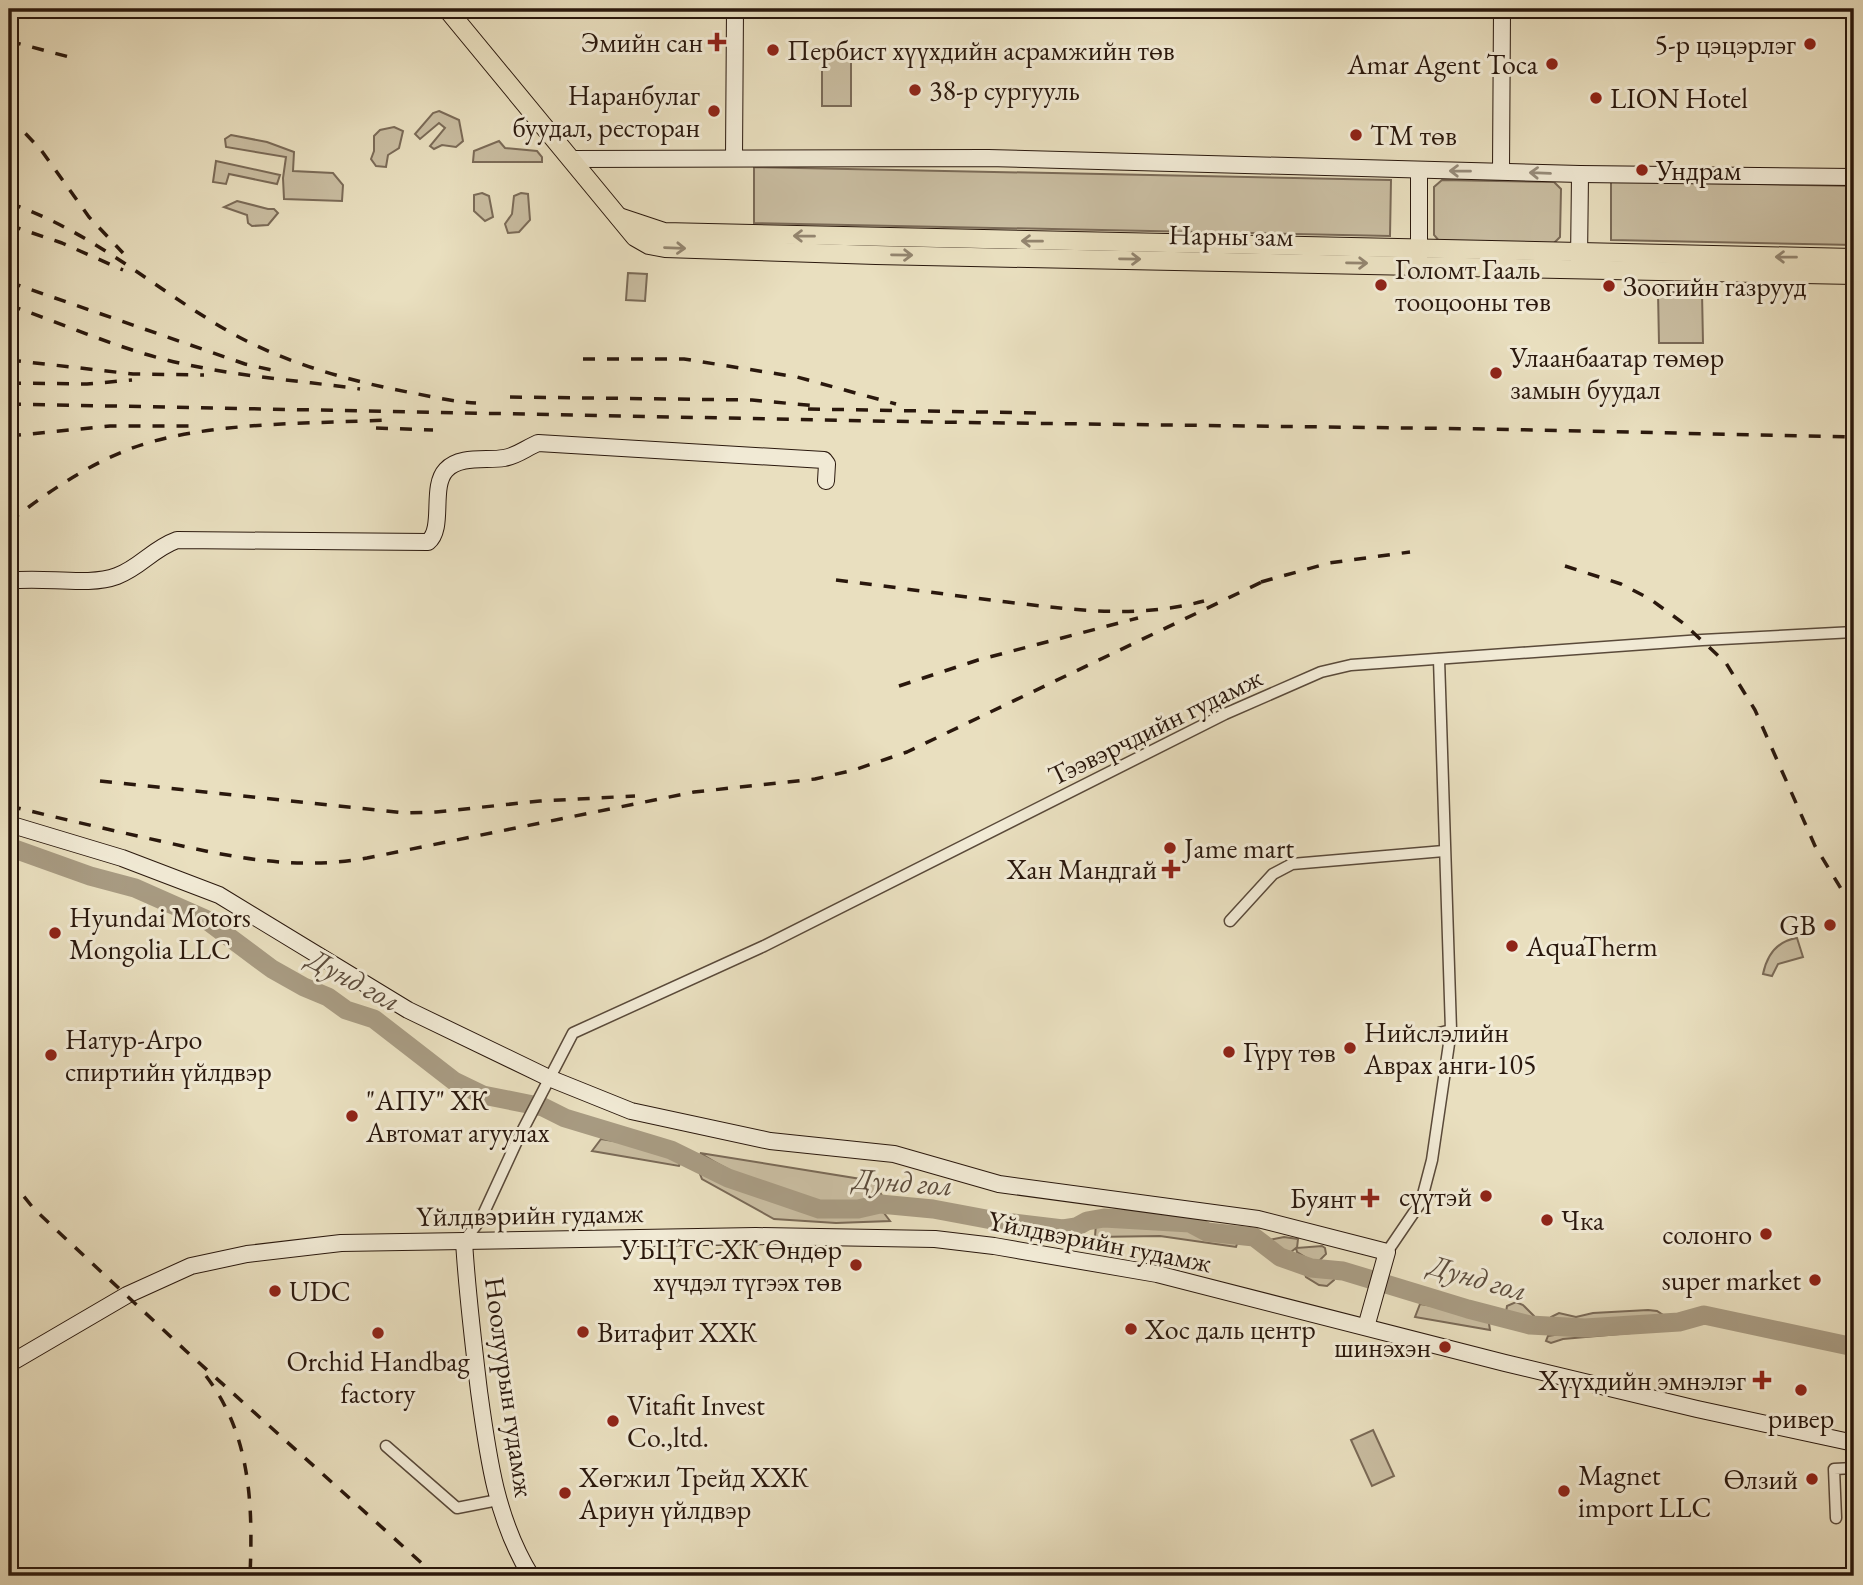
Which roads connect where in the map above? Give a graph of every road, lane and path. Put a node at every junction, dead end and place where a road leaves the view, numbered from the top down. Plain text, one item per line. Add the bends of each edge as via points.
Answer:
1 (447, 9) edge
2 (735, 9) edge
3 (1502, 9) edge
4 (734, 158) junction
5 (572, 159) junction
6 (1419, 170) junction
7 (1500, 172) junction
8 (1580, 174) junction
9 (1854, 177) edge
10 (1418, 257) junction
11 (1854, 258) edge
12 (1579, 260) junction
13 (1854, 275) edge
14 (826, 481) dead end
15 (9, 581) edge
16 (1854, 632) edge
17 (1439, 659) junction
18 (9, 824) edge
19 (1444, 852) junction
20 (1230, 921) dead end
21 (1451, 1030) junction
22 (1423, 1037) dead end
23 (547, 1082) junction
24 (464, 1241) junction
25 (1385, 1257) junction
26 (1368, 1321) junction
27 (9, 1364) edge
28 (1854, 1443) edge
29 (386, 1446) dead end
30 (1854, 1468) edge
31 (498, 1500) junction
32 (1836, 1518) dead end
33 (531, 1576) edge

1 - 5 main road, Нарны зам
2 - 4 street
3 - 7 street
4 - 5 street
4 - 6 street via 988,158
5 - 10 main road, Нарны зам via 635,237 665,248 890,255
7 -> 6 street
6 - 10 street
8 -> 7 street
8 - 9 street
8 - 12 street
10 - 12 main road, Нарны зам
11 -> 12 main road, Нарны зам
12 - 13 main road, Нарны зам
14 - 15 street via 824,460 538,443 515,456 457,463 445,470 434,534 428,542 177,540 161,545 133,569 103,580
16 - 17 street, Тээвэрчдийн гудамж
17 - 19 street
17 - 23 street, Тээвэрчдийн гудамж via 1335,668 1225,714 764,946 573,1033
18 - 23 street via 219,894 408,1010
19 - 20 street via 1292,864 1273,874
19 - 21 street
21 - 22 street
21 - 25 street via 1432,1160 1421,1202
23 - 24 street, Тээвэрчдийн гудамж via 481,1219
23 - 25 street via 686,1125 770,1141 894,1154 999,1184 1258,1219
24 - 26 street, Yйлдвэрийн гудамж via 756,1236 935,1239 1157,1274
24 - 27 street, Yйлдвэрийн гудамж via 341,1243 191,1266 127,1295
24 - 31 street, Ноолуурын гудамж via 470,1325
25 - 26 street
26 - 28 street, Yйлдвэрийн гудамж via 1685,1407
29 - 31 street via 457,1508
30 - 32 street via 1834,1469
31 - 33 street, Ноолуурын гудамж via 507,1530

